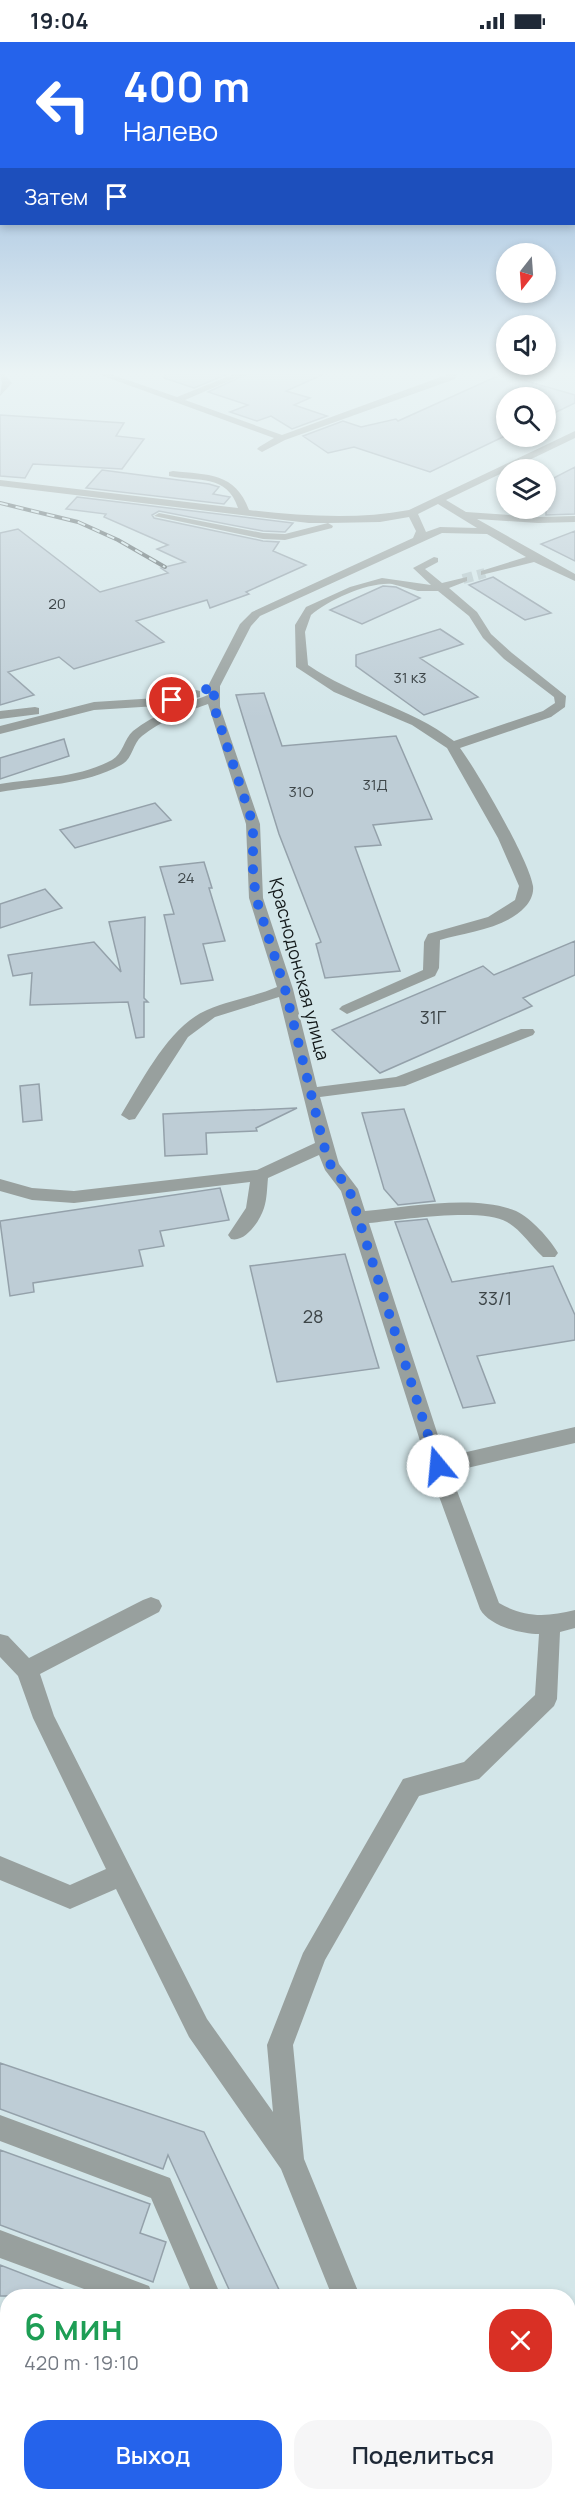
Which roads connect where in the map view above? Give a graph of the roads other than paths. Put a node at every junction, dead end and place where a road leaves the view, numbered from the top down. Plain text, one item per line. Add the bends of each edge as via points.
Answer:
1 (48, 489) edge
2 (234, 489) edge
3 (465, 489) edge
4 (440, 501) junction
5 (245, 512) junction
6 (412, 513) junction
7 (464, 515) junction
8 (159, 516) dead end
9 (575, 519) edge
10 (347, 521) junction
11 (494, 532) junction
12 (417, 540) junction
13 (535, 558) junction
14 (434, 560) dead end
15 (485, 573) tunnel mouth
16 (575, 578) edge
17 (463, 579) tunnel mouth
18 (443, 586) junction
19 (214, 692) junction
20 (94, 705) junction
21 (0, 715) edge
22 (0, 730) edge
23 (452, 746) junction
24 (0, 788) edge
25 (285, 989) junction
26 (347, 1010) dead end
27 (526, 1032) dead end
28 (313, 1093) junction
29 (129, 1115) dead end
30 (324, 1146) junction
31 (260, 1175) junction
32 (0, 1185) edge
33 (359, 1218) junction
34 (237, 1235) dead end
35 (549, 1253) dead end
36 (575, 1435) edge
37 (438, 1466) junction
38 (151, 1606) dead end
39 (575, 1618) edge
40 (550, 1626) junction
41 (0, 1643) edge
42 (27, 1670) junction
43 (0, 1868) edge
44 (122, 1874) junction
45 (0, 2128) edge
46 (291, 2160) junction
47 (0, 2244) edge
48 (120, 2289) edge
49 (204, 2289) edge
50 (343, 2289) edge

1 - 5 street
2 - 5 street
3 - 4 street
4 - 6 street
4 - 7 street
5 - 10 street
6 - 10 street
6 - 12 street via 421,531
7 - 9 street
7 - 11 street
8 - 10 street via 263,536 303,534
11 - 12 street via 453,528
11 - 13 street
12 - 19 street via 256,614 246,624
13 - 15 street
13 - 16 street
14 - 18 street via 418,568
17 - 18 street
18 - 23 street via 508,656 560,696 561,704 547,714
18 - 23 street via 423,589 382,581 307,611 300,625 300,658 302,667 318,680 411,720
19 - 20 street via 157,702
19 - 24 street via 132,739 119,762 93,771
19 - 25 street, Краснодонская улица via 214,707 253,824 256,898
20 - 21 street
20 - 22 street
23 - 26 street via 518,860 526,886 523,901 511,913 433,936 430,945 434,962 430,973
25 - 28 street, Краснодонская улица
25 - 29 street via 210,1014 182,1034
27 - 28 street via 399,1082
28 - 30 street, Краснодонская улица
30 - 31 street
30 - 33 street, Краснодонская улица via 331,1166 349,1189
31 - 32 street via 74,1197 32,1194
31 - 34 street via 255,1209
33 - 35 street via 496,1211 513,1217
33 - 37 street, Краснодонская улица
36 - 37 street
37 - 40 street, Краснодонская улица via 491,1609 512,1622
38 - 42 street
39 - 40 street
40 - 46 street via 546,1699 471,1771 411,1786 315,1953 280,2044
41 - 42 street
42 - 44 street via 44,1718
43 - 44 street via 70,1897
44 - 46 street via 198,2028
45 - 49 street via 160,2188
46 - 50 street
47 - 48 street

